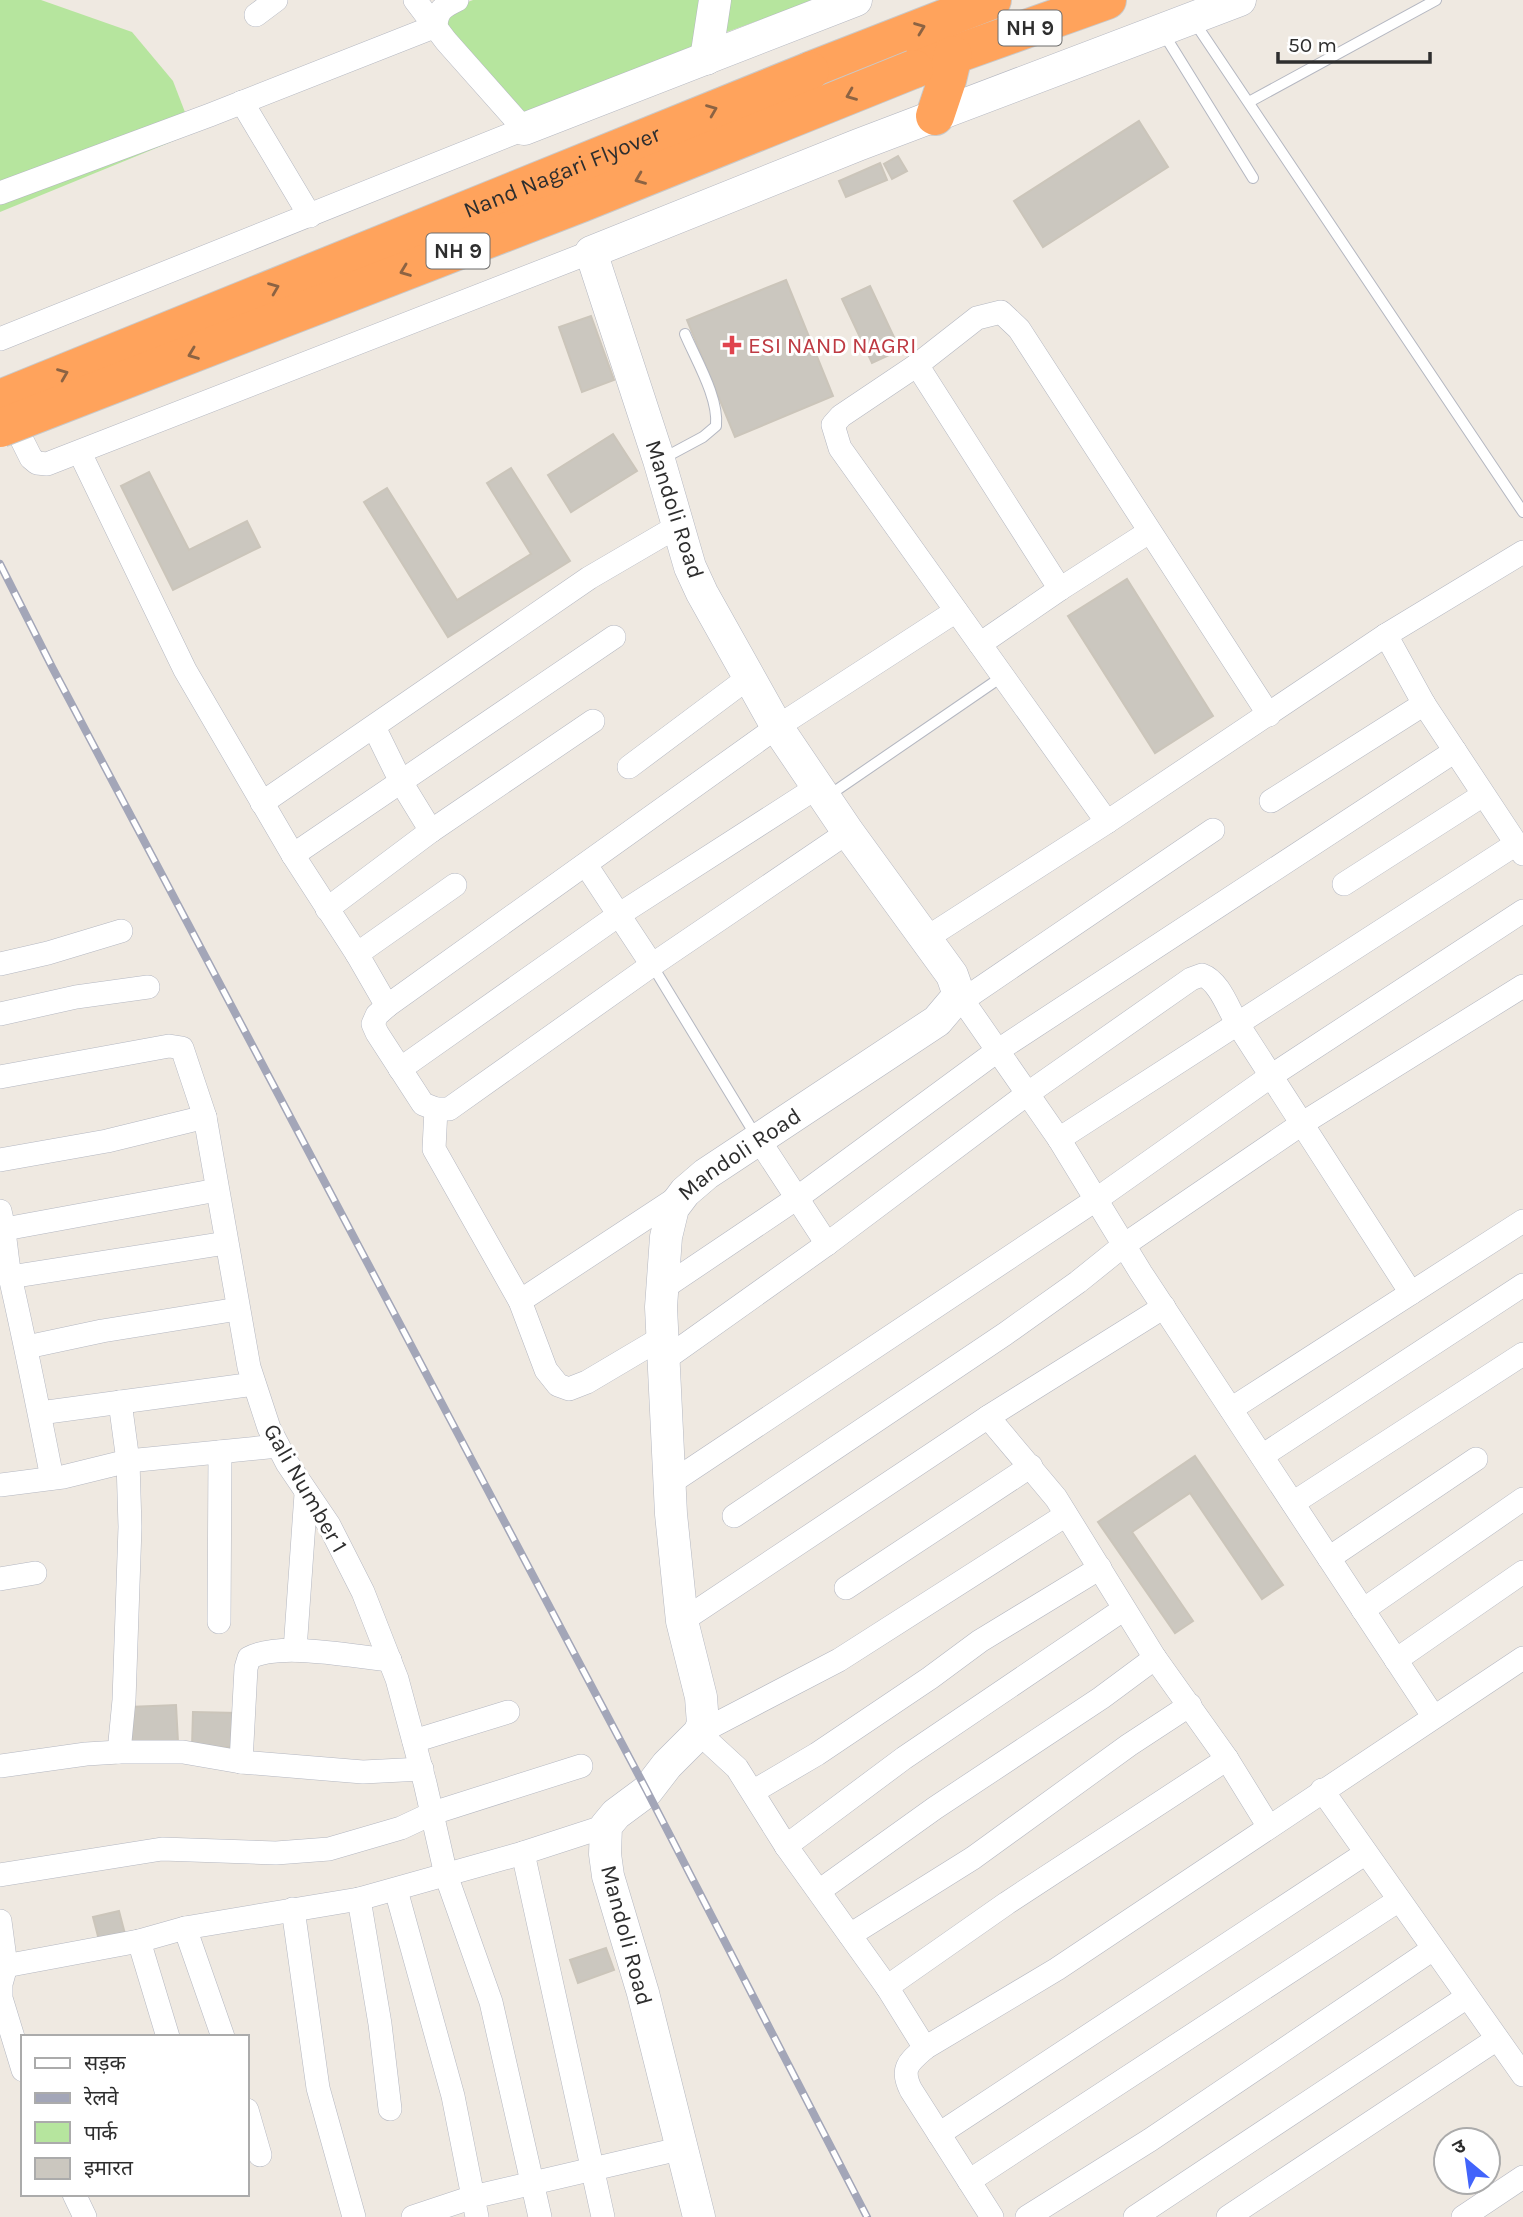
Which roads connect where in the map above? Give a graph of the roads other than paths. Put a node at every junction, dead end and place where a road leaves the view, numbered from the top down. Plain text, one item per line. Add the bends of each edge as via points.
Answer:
1 (276, 0) edge
2 (415, 0) edge
3 (457, 0) edge
4 (715, 0) edge
5 (856, 0) edge
6 (1107, 0) edge
7 (1240, 0) edge
8 (1436, 0) edge
9 (978, 3) edge
10 (256, 15) dead end
11 (1192, 17) junction
12 (436, 26) junction
13 (1161, 29) junction
14 (953, 55) junction
15 (706, 59) junction
16 (242, 102) junction
17 (1249, 102) junction
18 (934, 116) junction
19 (524, 129) junction
20 (1253, 178) dead end
21 (0, 193) edge
22 (310, 216) junction
23 (591, 252) junction
24 (685, 334) dead end
25 (0, 339) edge
26 (917, 365) junction
27 (0, 398) edge
28 (0, 428) edge
29 (80, 453) junction
30 (659, 460) junction
31 (1523, 512) edge
32 (678, 526) junction
33 (1149, 532) junction
34 (1523, 552) edge
35 (1060, 589) junction
36 (956, 611) junction
37 (1386, 635) junction
38 (614, 637) dead end
39 (980, 644) junction
40 (1003, 676) junction
41 (748, 678) junction
42 (1424, 704) junction
43 (1269, 715) junction
44 (593, 722) dead end
45 (374, 727) junction
46 (777, 727) junction
47 (1455, 751) junction
48 (629, 766) dead end
49 (401, 782) junction
50 (822, 792) junction
51 (1483, 795) junction
52 (1271, 801) dead end
53 (262, 803) junction
54 (1107, 822) junction
55 (1213, 830) dead end
56 (431, 831) junction
57 (848, 832) junction
58 (1520, 849) edge
59 (293, 855) junction
60 (586, 865) junction
61 (1344, 884) dead end
62 (455, 885) dead end
63 (327, 909) junction
64 (1523, 911) edge
65 (620, 914) junction
66 (121, 931) dead end
67 (925, 939) junction
68 (357, 954) junction
69 (0, 964) edge
70 (652, 965) junction
71 (1523, 986) edge
72 (148, 987) dead end
73 (961, 998) junction
74 (387, 1006) junction
75 (0, 1014) edge
76 (1237, 1023) junction
77 (997, 1051) junction
78 (400, 1069) junction
79 (1271, 1076) junction
80 (0, 1077) edge
81 (1027, 1094) junction
82 (436, 1109) junction
83 (205, 1117) junction
84 (1303, 1123) junction
85 (1059, 1139) junction
86 (758, 1140) junction
87 (0, 1160) edge
88 (217, 1191) junction
89 (685, 1192) junction
90 (797, 1198) junction
91 (1097, 1199) junction
92 (3, 1220) edge
93 (1523, 1221) edge
94 (226, 1243) junction
95 (827, 1244) junction
96 (1124, 1245) junction
97 (10, 1277) junction
98 (1523, 1284) edge
99 (662, 1289) junction
100 (1412, 1293) junction
101 (520, 1301) junction
102 (1164, 1307) junction
103 (238, 1309) junction
104 (27, 1347) junction
105 (663, 1348) junction
106 (1523, 1354) edge
107 (254, 1384) junction
108 (120, 1402) junction
109 (1231, 1409) junction
110 (40, 1413) junction
111 (988, 1417) junction
112 (278, 1446) junction
113 (220, 1452) junction
114 (1262, 1456) junction
115 (1476, 1459) dead end
116 (128, 1461) junction
117 (1031, 1466) junction
118 (52, 1478) junction
119 (669, 1483) junction
120 (0, 1485) edge
121 (306, 1494) junction
122 (1523, 1499) edge
123 (1293, 1503) junction
124 (1066, 1515) junction
125 (734, 1516) dead end
126 (1329, 1558) junction
127 (1100, 1568) junction
128 (1523, 1572) edge
129 (35, 1573) dead end
130 (0, 1579) edge
131 (846, 1588) dead end
132 (1124, 1609) junction
133 (1363, 1610) junction
134 (219, 1622) dead end
135 (682, 1622) junction
136 (295, 1650) junction
137 (1155, 1658) junction
138 (1523, 1658) edge
139 (390, 1660) junction
140 (1396, 1660) junction
141 (1190, 1705) junction
142 (508, 1712) dead end
143 (1433, 1716) junction
144 (695, 1738) junction
145 (414, 1741) junction
146 (119, 1752) junction
147 (1227, 1759) junction
148 (241, 1762) junction
149 (0, 1766) edge
150 (581, 1766) dead end
151 (422, 1769) junction
152 (1322, 1790) junction
153 (754, 1791) junction
154 (433, 1813) junction
155 (606, 1826) junction
156 (1269, 1827) junction
157 (786, 1846) junction
158 (523, 1853) junction
159 (1366, 1853) junction
160 (0, 1875) edge
161 (446, 1875) junction
162 (396, 1890) junction
163 (819, 1891) junction
164 (359, 1899) junction
165 (1399, 1900) junction
166 (293, 1909) junction
167 (0, 1921) edge
168 (185, 1928) junction
169 (850, 1935) junction
170 (139, 1941) junction
171 (1433, 1949) junction
172 (3, 1967) edge
173 (887, 1987) junction
174 (1468, 1997) junction
175 (167, 2035) edge
176 (222, 2035) edge
177 (1497, 2039) junction
178 (925, 2048) junction
179 (21, 2063) edge
180 (1523, 2075) edge
181 (390, 2109) dead end
182 (248, 2113) edge
183 (939, 2134) junction
184 (683, 2148) junction
185 (260, 2155) dead end
186 (594, 2168) junction
187 (1523, 2177) edge
188 (969, 2181) junction
189 (532, 2183) junction
190 (75, 2196) edge
191 (475, 2207) edge
192 (85, 2217) edge
193 (354, 2217) edge
194 (413, 2217) edge
195 (540, 2217) edge
196 (603, 2217) edge
197 (699, 2217) edge
198 (992, 2217) edge
199 (1027, 2217) edge
200 (1135, 2217) edge
201 (1228, 2217) edge
202 (1463, 2217) edge

1 - 10 street
2 - 12 street
3 - 12 street via 442,7
4 - 15 street
5 - 15 street
6 - 14 highway, NH 9
7 - 11 street
8 - 17 lane
27 -> 9 highway, Nand Nagari Flyover / NH 9, bridge
11 - 13 street
11 - 17 lane
12 - 16 street
12 - 19 street
13 - 18 street
13 - 20 lane
14 - 18 highway
14 -> 28 highway, Nand Nagari Flyover / NH 9, bridge
15 - 19 street
16 - 21 street
16 - 22 street
17 - 31 lane
18 - 23 street
19 - 22 street
22 - 25 street
23 - 29 street
23 - 30 street, Mandoli Road
24 - 30 lane via 718,414 716,426
26 - 33 street via 977,318 1000,312 1010,319
26 - 35 street
26 - 36 street via 856,404 833,425 840,448
27 - 29 street via 37,463
29 - 53 street via 185,670
30 - 32 street, Mandoli Road
32 - 41 street, Mandoli Road via 694,575
32 - 45 street via 589,578
33 - 35 street
33 - 43 street
34 - 37 street
35 - 39 street
36 - 39 street
36 - 46 street
37 - 42 street
37 - 43 street
38 - 49 street
39 - 40 street
40 - 50 lane
40 - 54 street
41 - 46 street, Mandoli Road
41 - 48 street
42 - 47 street
42 - 52 street
43 - 54 street
44 - 56 street
45 - 49 street
45 - 53 street
46 - 50 street, Mandoli Road
46 - 60 street
47 - 51 street
47 - 77 street
49 - 56 street
49 - 59 street
50 - 57 street, Mandoli Road
50 - 65 street
51 - 58 street
51 - 61 street
53 - 59 street
54 - 67 street
55 - 73 street
56 - 63 street
57 - 67 street, Mandoli Road
57 - 70 street
58 - 76 street
59 - 63 street
60 - 65 street
60 - 74 street
62 - 68 street
63 - 68 street
64 - 79 street
65 - 70 street
65 - 78 street
66 - 69 street
67 - 73 street, Mandoli Road via 952,975
68 - 74 street
70 - 82 street via 460,1102 449,1109
70 - 86 lane
71 - 84 street
72 - 75 street
73 - 77 street
73 - 86 street, Mandoli Road via 937,1021
74 - 78 street via 373,1024
76 - 79 street
76 - 81 street via 1215,985 1202,975
76 - 85 street
77 - 81 street
77 - 90 street
78 - 82 street via 423,1104
79 - 84 street
79 - 91 street
80 - 83 street, Gali Number 1 via 169,1046 182,1048
81 - 85 street
81 - 95 street
82 - 101 street via 434,1149
83 - 87 street
83 - 88 street, Gali Number 1
84 - 96 street
84 - 100 street
85 - 91 street
86 - 89 street, Mandoli Road
86 - 90 street
88 - 92 street
88 - 94 street, Gali Number 1
89 - 99 street, Mandoli Road via 673,1208 666,1237
89 - 101 street
90 - 95 street
90 - 99 street
91 - 96 street
91 - 119 street
92 - 97 street
93 - 100 street
94 - 97 street
94 - 103 street, Gali Number 1
95 - 105 street
96 - 102 street
96 - 125 street via 1005,1334
97 - 104 street
98 - 114 street
99 - 105 street, Mandoli Road
100 - 109 street
101 - 105 street via 546,1370 558,1385 569,1389
102 - 109 street
102 - 111 street
103 - 104 street
103 - 107 street, Gali Number 1
104 - 110 street
105 - 119 street, Mandoli Road
106 - 123 street
107 - 108 street
107 - 112 street, Gali Number 1
108 - 110 street
108 - 116 street
109 - 114 street
110 - 118 street
111 - 117 street
111 - 135 street
112 - 113 street
112 - 121 street, Gali Number 1
113 - 116 street
113 - 134 street
114 - 123 street
115 - 126 street
116 - 118 street
116 - 146 street via 130,1527
117 - 124 street
117 - 131 street
118 - 120 street
119 - 135 street, Mandoli Road
121 - 136 street
121 - 139 street, Gali Number 1 via 329,1525 363,1592
122 - 133 street
123 - 126 street
124 - 127 street
124 - 144 street via 839,1660
126 - 133 street
127 - 132 street
127 - 153 street via 979,1641 817,1754
128 - 140 street
129 - 130 street
132 - 137 street
132 - 157 street via 904,1758
133 - 140 street
135 - 144 street, Mandoli Road via 704,1716
136 - 139 street
136 - 148 street via 249,1658
137 - 141 street
137 - 163 street
138 - 143 street
139 - 145 street, Gali Number 1
140 - 143 street
141 - 147 street
141 - 169 street via 973,1858
142 - 145 street
143 - 152 street
144 - 153 street via 737,1768
144 - 155 street via 647,1791
145 - 151 street, Gali Number 1
146 - 148 street via 183,1752
146 - 149 street
147 - 156 street
147 - 173 street
148 - 151 street via 363,1772
150 - 154 street
151 - 154 street, Gali Number 1
152 - 156 street
152 - 159 street
153 - 157 street
154 - 160 street via 401,1828 329,1849 276,1853 162,1849
154 - 161 street, Gali Number 1
155 - 158 street
155 - 184 street, Mandoli Road via 608,1876
156 - 178 street via 1057,1969
157 - 163 street
158 - 161 street
158 - 186 street
159 - 165 street
159 - 183 street
161 - 162 street
161 - 189 street, Gali Number 1 via 491,2002
162 - 164 street
162 - 191 street via 453,2096
163 - 169 street
164 - 166 street
164 - 181 street
165 - 171 street
165 - 188 street
166 - 168 street
166 - 193 street via 318,2088
167 - 172 street
168 - 170 street
168 - 176 street
169 - 173 street
170 - 172 street
170 - 175 street
171 - 174 street
171 - 199 street
172 - 179 street via 1,1998
173 - 178 street
174 - 177 street
174 - 200 street
177 - 180 street
177 - 201 street
178 - 183 street via 911,2060 905,2079
182 - 185 street
183 - 188 street
184 - 186 street
184 - 197 street, Mandoli Road
186 - 189 street
186 - 196 street
187 - 202 street
188 - 198 street
189 - 191 street
189 - 195 street, Gali Number 1
190 - 192 street
191 - 194 street

